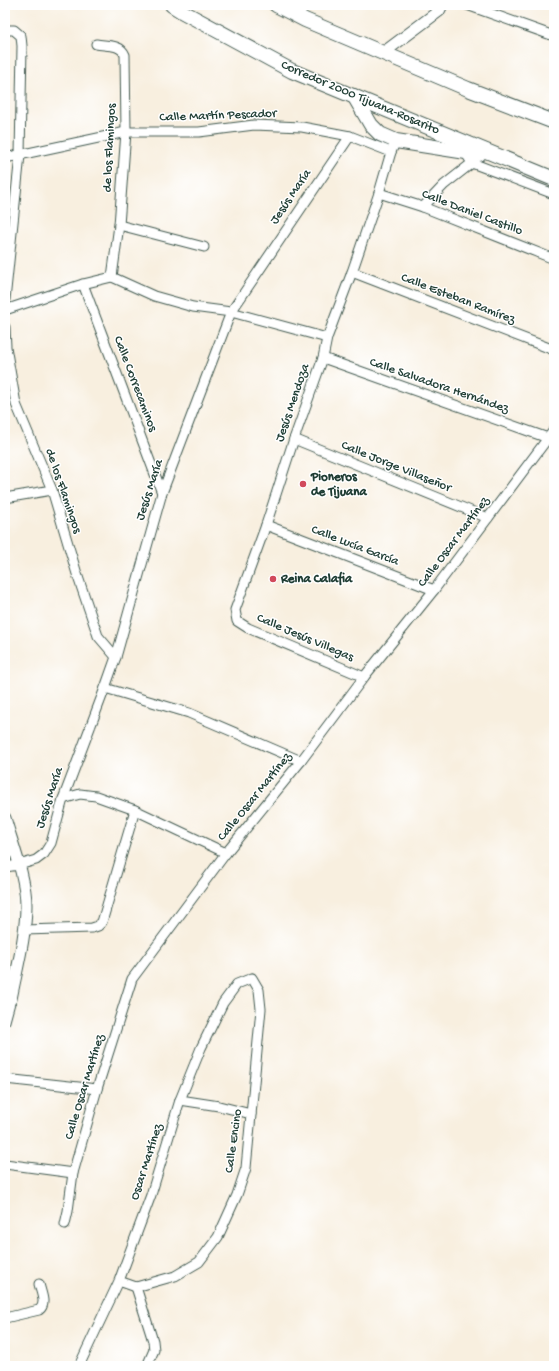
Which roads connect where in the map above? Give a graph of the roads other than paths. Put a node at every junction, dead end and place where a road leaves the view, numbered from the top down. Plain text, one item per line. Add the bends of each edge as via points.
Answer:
1 (172, 5) edge
2 (276, 5) edge
3 (442, 5) edge
4 (467, 5) edge
5 (5, 30) edge
6 (554, 36) edge
7 (96, 44) dead end
8 (383, 53) junction
9 (354, 96) junction
10 (554, 122) edge
11 (126, 132) junction
12 (350, 136) junction
13 (394, 146) junction
14 (20, 155) junction
15 (5, 158) edge
16 (468, 158) junction
17 (504, 158) junction
18 (554, 179) edge
19 (379, 193) junction
20 (554, 194) edge
21 (423, 207) junction
22 (119, 224) junction
23 (204, 247) dead end
24 (554, 259) edge
25 (352, 272) junction
26 (112, 277) junction
27 (83, 284) junction
28 (5, 300) edge
29 (5, 310) edge
30 (231, 312) junction
31 (5, 327) edge
32 (327, 338) junction
33 (554, 350) edge
34 (323, 358) junction
35 (554, 430) edge
36 (548, 438) junction
37 (294, 439) junction
38 (52, 490) junction
39 (162, 493) junction
40 (5, 498) edge
41 (488, 518) junction
42 (266, 525) junction
43 (434, 590) junction
44 (237, 621) joint
45 (116, 657) junction
46 (364, 677) junction
47 (105, 688) junction
48 (300, 761) junction
49 (63, 799) junction
50 (135, 810) junction
51 (5, 818) edge
52 (226, 853) junction
53 (19, 865) junction
54 (5, 867) edge
55 (24, 930) junction
56 (252, 978) joint
57 (8, 999) edge
58 (5, 1021) edge
59 (5, 1079) edge
60 (97, 1089) junction
61 (180, 1100) junction
62 (251, 1114) junction
63 (5, 1164) edge
64 (73, 1173) junction
65 (65, 1224) dead end
66 (119, 1281) junction
67 (39, 1284) dead end
68 (136, 1287) junction
69 (5, 1318) edge
70 (79, 1366) edge
71 (147, 1366) edge

1 - 9 highway, Corredor 2000 Tijuana-Rosarito via 292,71
2 - 8 highway
3 - 8 street via 439,11
4 - 6 street
5 - 14 street via 14,30 21,36
7 - 11 street, de los Flamingos via 119,47 126,55
8 - 10 highway via 468,90
9 - 13 highway via 371,125
9 - 17 highway, Corredor 2000 Tijuana-Rosarito
11 - 12 street, Calle Martín Pescador via 199,132 254,125 302,127
11 - 14 street, Calle Martín Pescador
11 - 22 street, de los Flamingos
12 - 13 street, Calle Martín Pescador
12 - 30 street, Jesús María
13 - 16 highway
13 - 19 street, Jesús Mendoza
14 - 15 street
14 - 28 street
16 - 17 highway
16 - 20 street
16 - 21 street
17 - 18 highway, Corredor 2000 Tijuana-Rosarito
19 - 21 street, Calle Daniel Castillo
19 - 25 street, Jesús Mendoza
21 - 24 street, Calle Daniel Castillo
22 - 23 street
22 - 26 street, de los Flamingos
25 - 32 street, Jesús Mendoza
25 - 33 street, Calle Esteban Ramírez
26 - 27 street
26 - 30 street via 154,296 193,307
27 - 29 street
27 - 39 street, Calle Correcaminos
30 - 32 street
30 - 39 street, Jesús María
31 - 38 street, de los Flamingos via 16,404
32 - 34 street, Jesús Mendoza
34 - 36 street, Calle Salvadora Hernández
34 - 37 street, Jesús Mendoza
35 - 36 street, Calle Oscar Martínez
36 - 41 street, Calle Oscar Martínez
37 - 41 street, Calle Jorge Villaseñor
37 - 42 street, Jesús Mendoza
38 - 40 street
38 - 45 street, de los Flamingos via 98,636
39 - 45 street, Jesús María
41 - 43 street, Calle Oscar Martínez
42 - 43 street, Calle Lucía García
42 - 44 street, Jesús Mendoza via 235,610
43 - 46 street, Calle Oscar Martínez
44 - 46 street, Calle Jesús Villegas
45 - 47 street, Jesús María
46 - 48 street, Calle Oscar Martínez
47 - 48 street via 189,713
47 - 49 street, Jesús María
48 - 52 street, Calle Oscar Martínez
49 - 50 street via 80,794 96,796
49 - 53 street, Jesús María via 51,843 44,854 36,860
50 - 52 street
50 - 55 street via 102,922 92,928
51 - 53 street
52 - 60 street, Calle Oscar Martínez via 132,979
53 - 54 street, Jesús María
53 - 55 street via 26,903
55 - 57 street
56 - 61 street, Oscar Martínez via 237,984 223,1003
56 - 62 street, Calle Encino via 259,990 261,1009
57 - 58 street
59 - 60 street
60 - 64 street, Calle Oscar Martínez
61 - 62 street
61 - 66 street, Oscar Martínez via 151,1195
62 - 68 street, Calle Encino via 246,1168 218,1237 199,1262 175,1276
63 - 64 street
64 - 65 street, Calle Oscar Martínez
66 - 68 street
66 - 70 street, Oscar Martínez
67 - 69 street via 43,1307
68 - 71 street via 154,1341 154,1350

